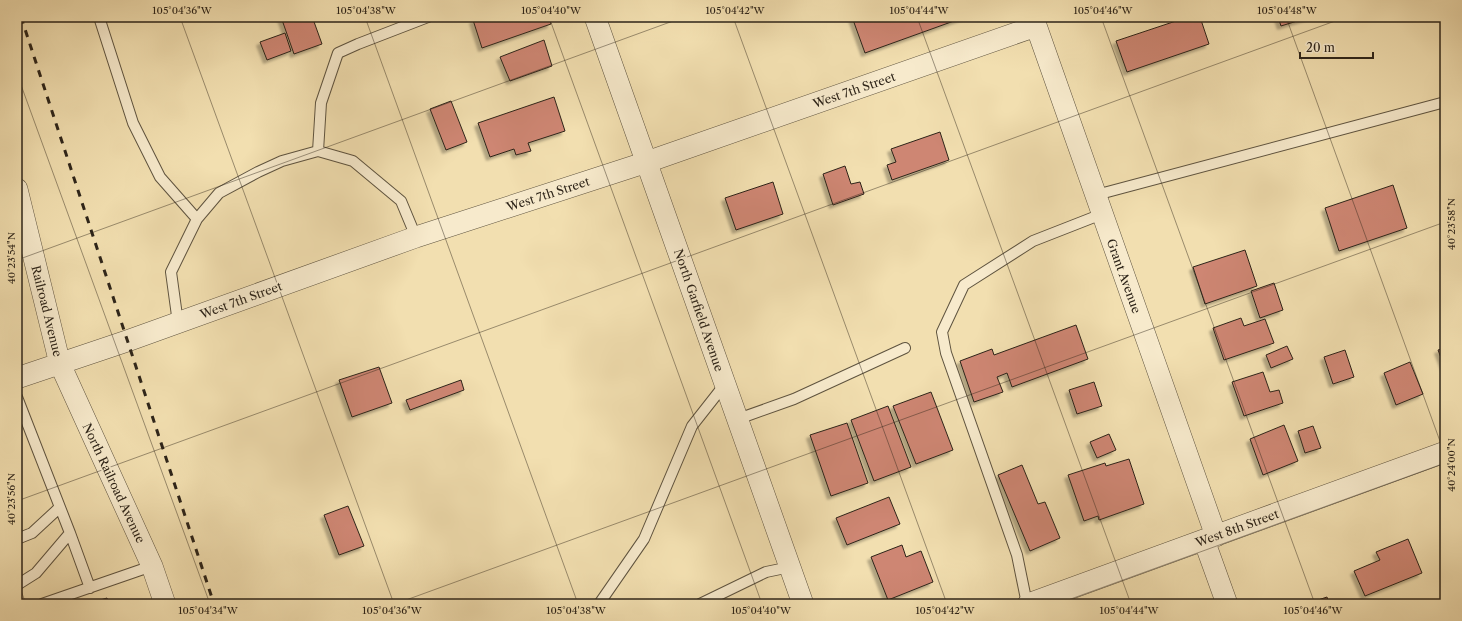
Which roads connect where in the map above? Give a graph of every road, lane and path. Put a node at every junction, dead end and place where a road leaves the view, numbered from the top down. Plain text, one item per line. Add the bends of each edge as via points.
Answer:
1 (99, 17) edge
2 (428, 17) edge
3 (595, 17) edge
4 (1034, 22) edge
5 (1445, 102) edge
6 (318, 151) junction
7 (647, 162) junction
8 (17, 189) edge
9 (1099, 205) junction
10 (197, 219) junction
11 (416, 237) junction
12 (178, 323) junction
13 (905, 348) dead end
14 (60, 364) junction
15 (18, 381) edge
16 (725, 384) junction
17 (738, 419) junction
18 (1445, 452) edge
19 (59, 508) junction
20 (70, 533) junction
21 (1210, 538) junction
22 (17, 539) edge
23 (152, 566) junction
24 (790, 567) junction
25 (17, 585) edge
26 (90, 588) junction
27 (42, 604) edge
28 (165, 604) edge
29 (599, 604) edge
30 (700, 604) edge
31 (803, 604) edge
32 (1028, 604) edge
33 (1227, 604) edge

1 - 10 lane via 134,123 160,177
2 - 6 lane via 338,53 321,103
3 - 7 street, North Garfield Avenue
4 - 7 street, West 7th Street
4 - 9 street, Grant Avenue
5 - 9 lane
6 - 10 lane via 282,161 219,193
6 - 11 lane via 353,161 401,200
7 - 11 street, West 7th Street
7 - 16 street, North Garfield Avenue
8 - 14 street, Railroad Avenue
9 - 21 street, Grant Avenue
9 - 32 lane via 1033,241 964,285 942,332 946,353 1017,555
10 - 12 lane via 171,272
11 - 12 street, West 7th Street
12 - 14 street, West 7th Street
13 - 17 lane via 794,399
14 - 15 street, West 7th Street
14 - 23 street, North Railroad Avenue
15 - 19 lane
16 - 17 street, North Garfield Avenue
16 - 29 lane via 692,426 644,539
17 - 24 street, North Garfield Avenue
18 - 21 street, West 8th Street
19 - 20 lane
19 - 22 lane via 36,530
20 - 25 lane via 36,573
20 - 26 lane
21 - 32 street, West 8th Street
21 - 33 street, Grant Avenue
23 - 26 lane
23 - 28 street, North Railroad Avenue
24 - 30 lane via 766,572
24 - 31 street, North Garfield Avenue
26 - 27 lane

